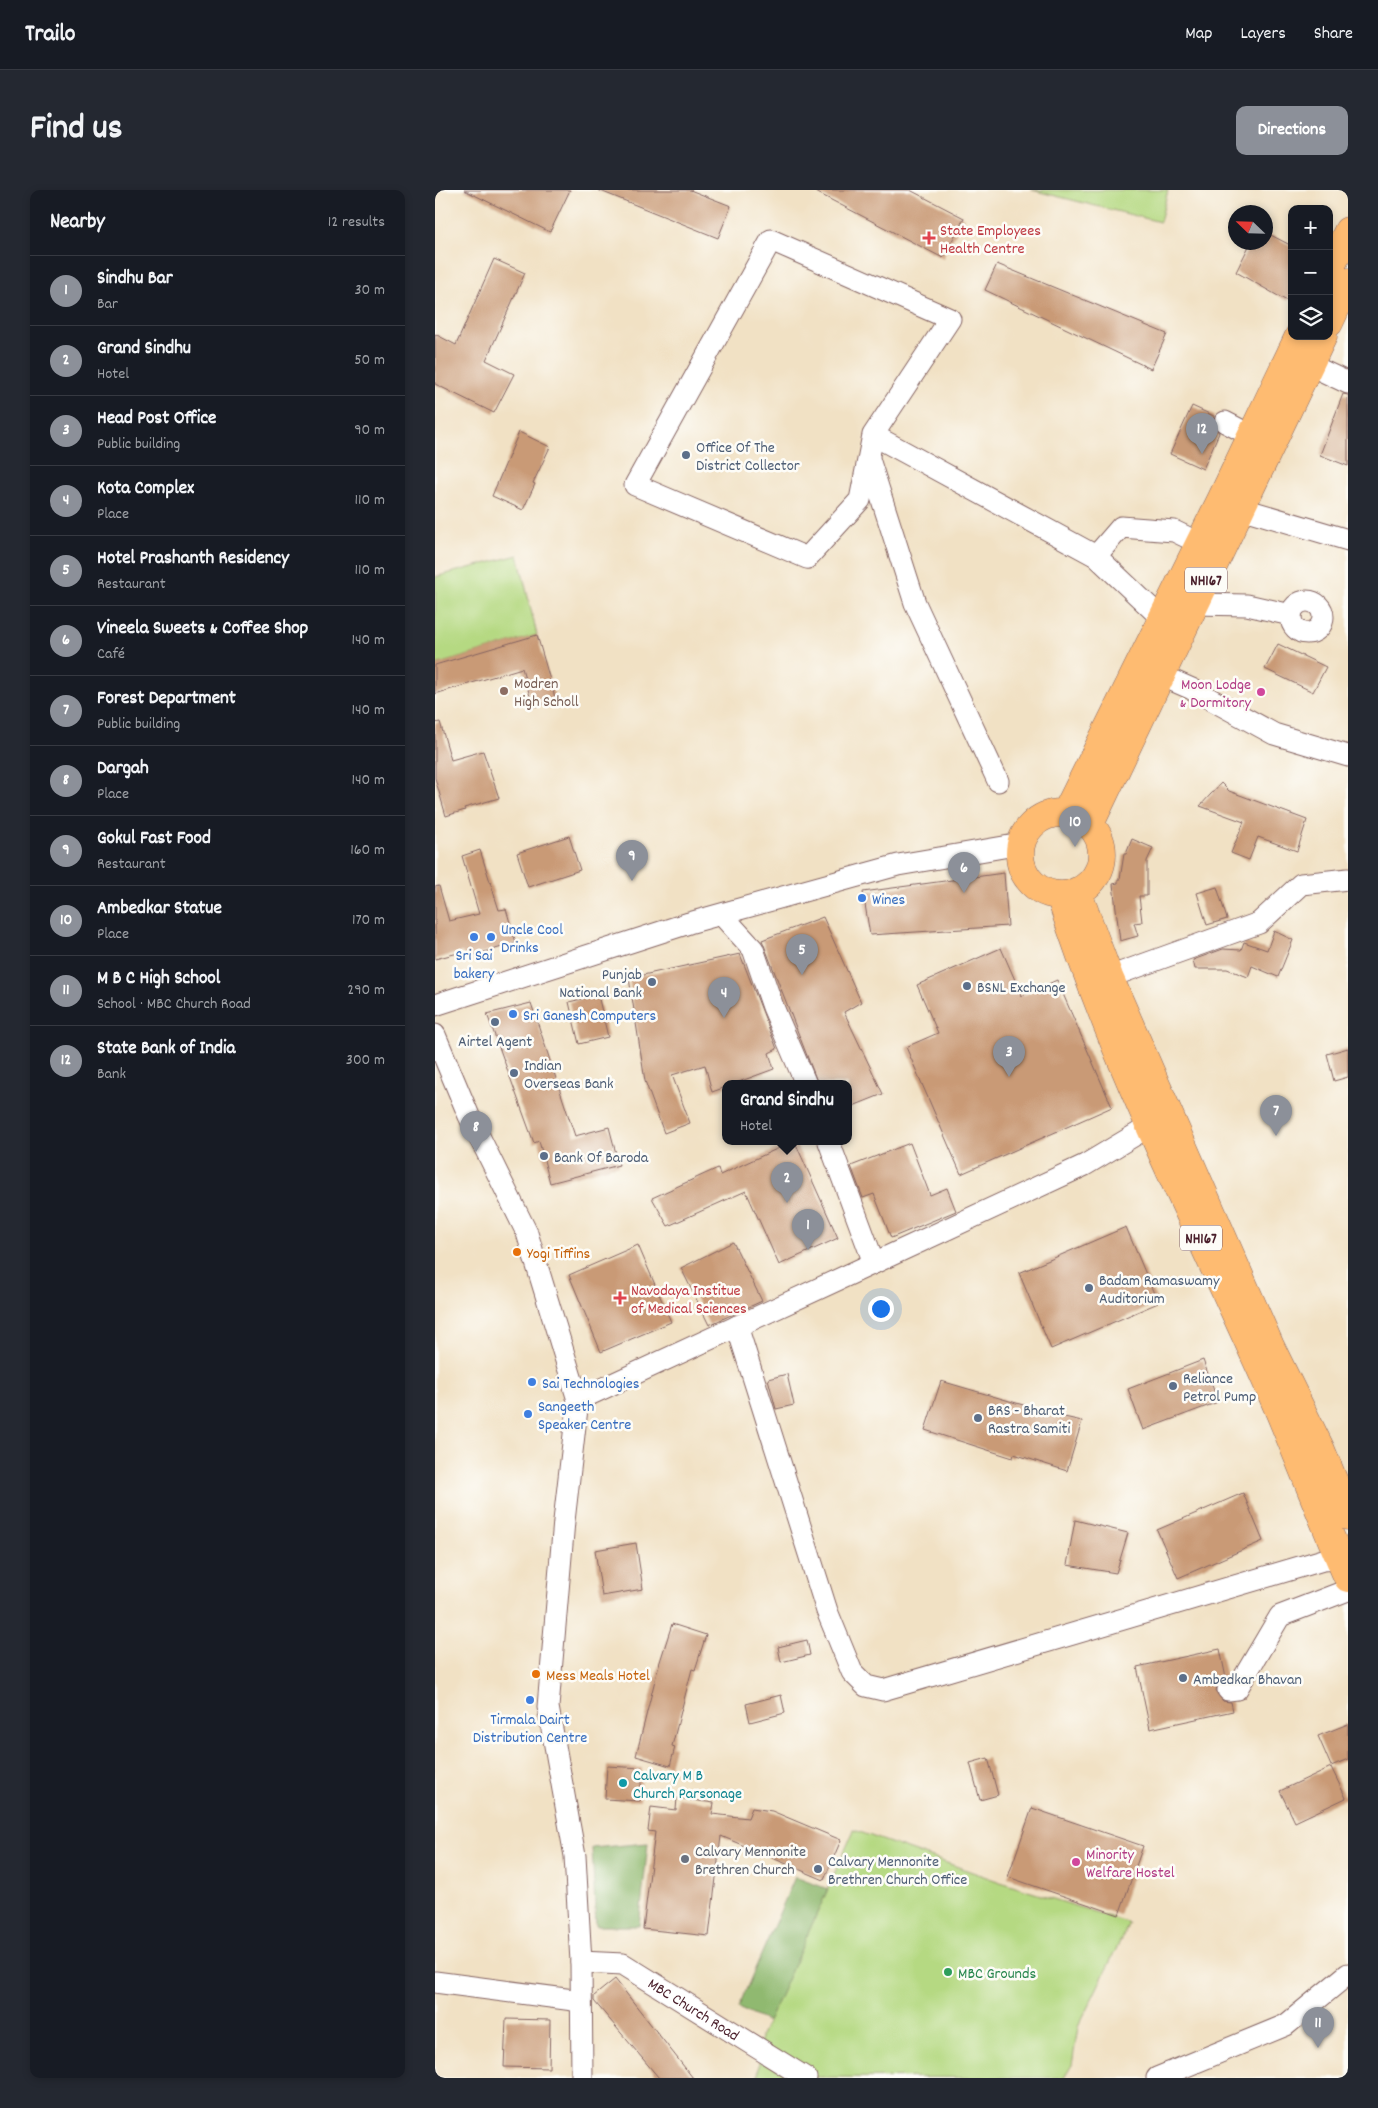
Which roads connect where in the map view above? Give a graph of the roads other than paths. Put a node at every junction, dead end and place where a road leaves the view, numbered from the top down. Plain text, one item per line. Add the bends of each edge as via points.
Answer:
1 (1348, 231) edge
2 (1333, 263) edge
3 (1348, 282) edge
4 (1333, 314) edge
5 (1297, 340) edge
6 (1321, 340) edge
7 (1310, 365) junction
8 (1348, 383) edge
9 (1225, 422) dead end
10 (873, 434) junction
11 (1252, 436) junction
12 (869, 457) junction
13 (1240, 508) junction
14 (1348, 540) edge
15 (1199, 543) junction
16 (1096, 556) junction
17 (1195, 604) junction
18 (1163, 615) junction
19 (1291, 615) dead end
20 (1160, 675) junction
21 (1348, 756) edge
22 (998, 781) dead end
23 (1078, 819) junction
24 (1021, 844) junction
25 (1348, 879) edge
26 (1069, 893) junction
27 (722, 915) junction
28 (1109, 976) junction
29 (435, 1005) edge
30 (435, 1035) edge
31 (804, 1080) edge
32 (1150, 1126) junction
33 (830, 1145) edge
34 (874, 1262) junction
35 (737, 1326) junction
36 (578, 1400) junction
37 (1345, 1503) edge
38 (1344, 1568) edge
39 (1348, 1590) edge
40 (1228, 1690) dead end
41 (581, 1962) junction
42 (1348, 1974) edge
43 (435, 1982) edge
44 (581, 2001) junction
45 (1198, 2071) edge
46 (804, 2076) edge
47 (582, 2078) edge
48 (1157, 2078) edge

1 - 2 highway
3 - 4 highway
5 - 11 highway, NH167
6 - 7 highway, NH167
7 - 8 street
7 - 13 highway, NH167
9 - 11 street
10 - 12 street
10 - 12 street via 950,319 771,240 635,485 807,558 860,500
10 - 16 street
11 - 15 highway, NH167
12 - 22 street via 915,603
13 - 14 street
13 - 17 highway, NH167
15 - 16 street via 1174,531 1121,527
15 - 18 highway, NH167
16 - 18 street via 1155,612
17 - 19 street via 1247,605
17 - 20 highway, NH167
18 - 23 highway, NH167
20 - 21 street via 1274,734
20 - 23 highway, NH167
23 - 24 highway via 1054,813 1033,824
23 - 26 highway via 1097,835 1101,861 1088,884
24 - 26 highway via 1021,862 1037,888
24 - 27 street via 898,865
25 - 28 street via 1301,884 1259,923
26 - 28 highway, NH167
26 - 32 highway, NH167 via 1086,972
27 - 29 street
27 - 31 street via 753,949 773,1007
28 - 37 highway, NH167 via 1271,1348
30 - 36 street via 469,1116 527,1233
32 - 34 street via 1085,1165
32 - 38 highway, NH167 via 1260,1368
33 - 34 street
34 - 35 street
35 - 36 street
35 - 38 street via 827,1611 852,1672 866,1686 883,1690 1323,1560
36 - 41 street via 564,1521 549,1707 575,1856
39 - 40 street via 1280,1616 1237,1689
41 - 44 street
41 - 46 street, MBC Church Road via 623,1964
42 - 45 street via 1286,2025
43 - 44 street
44 - 47 street
45 - 48 street

